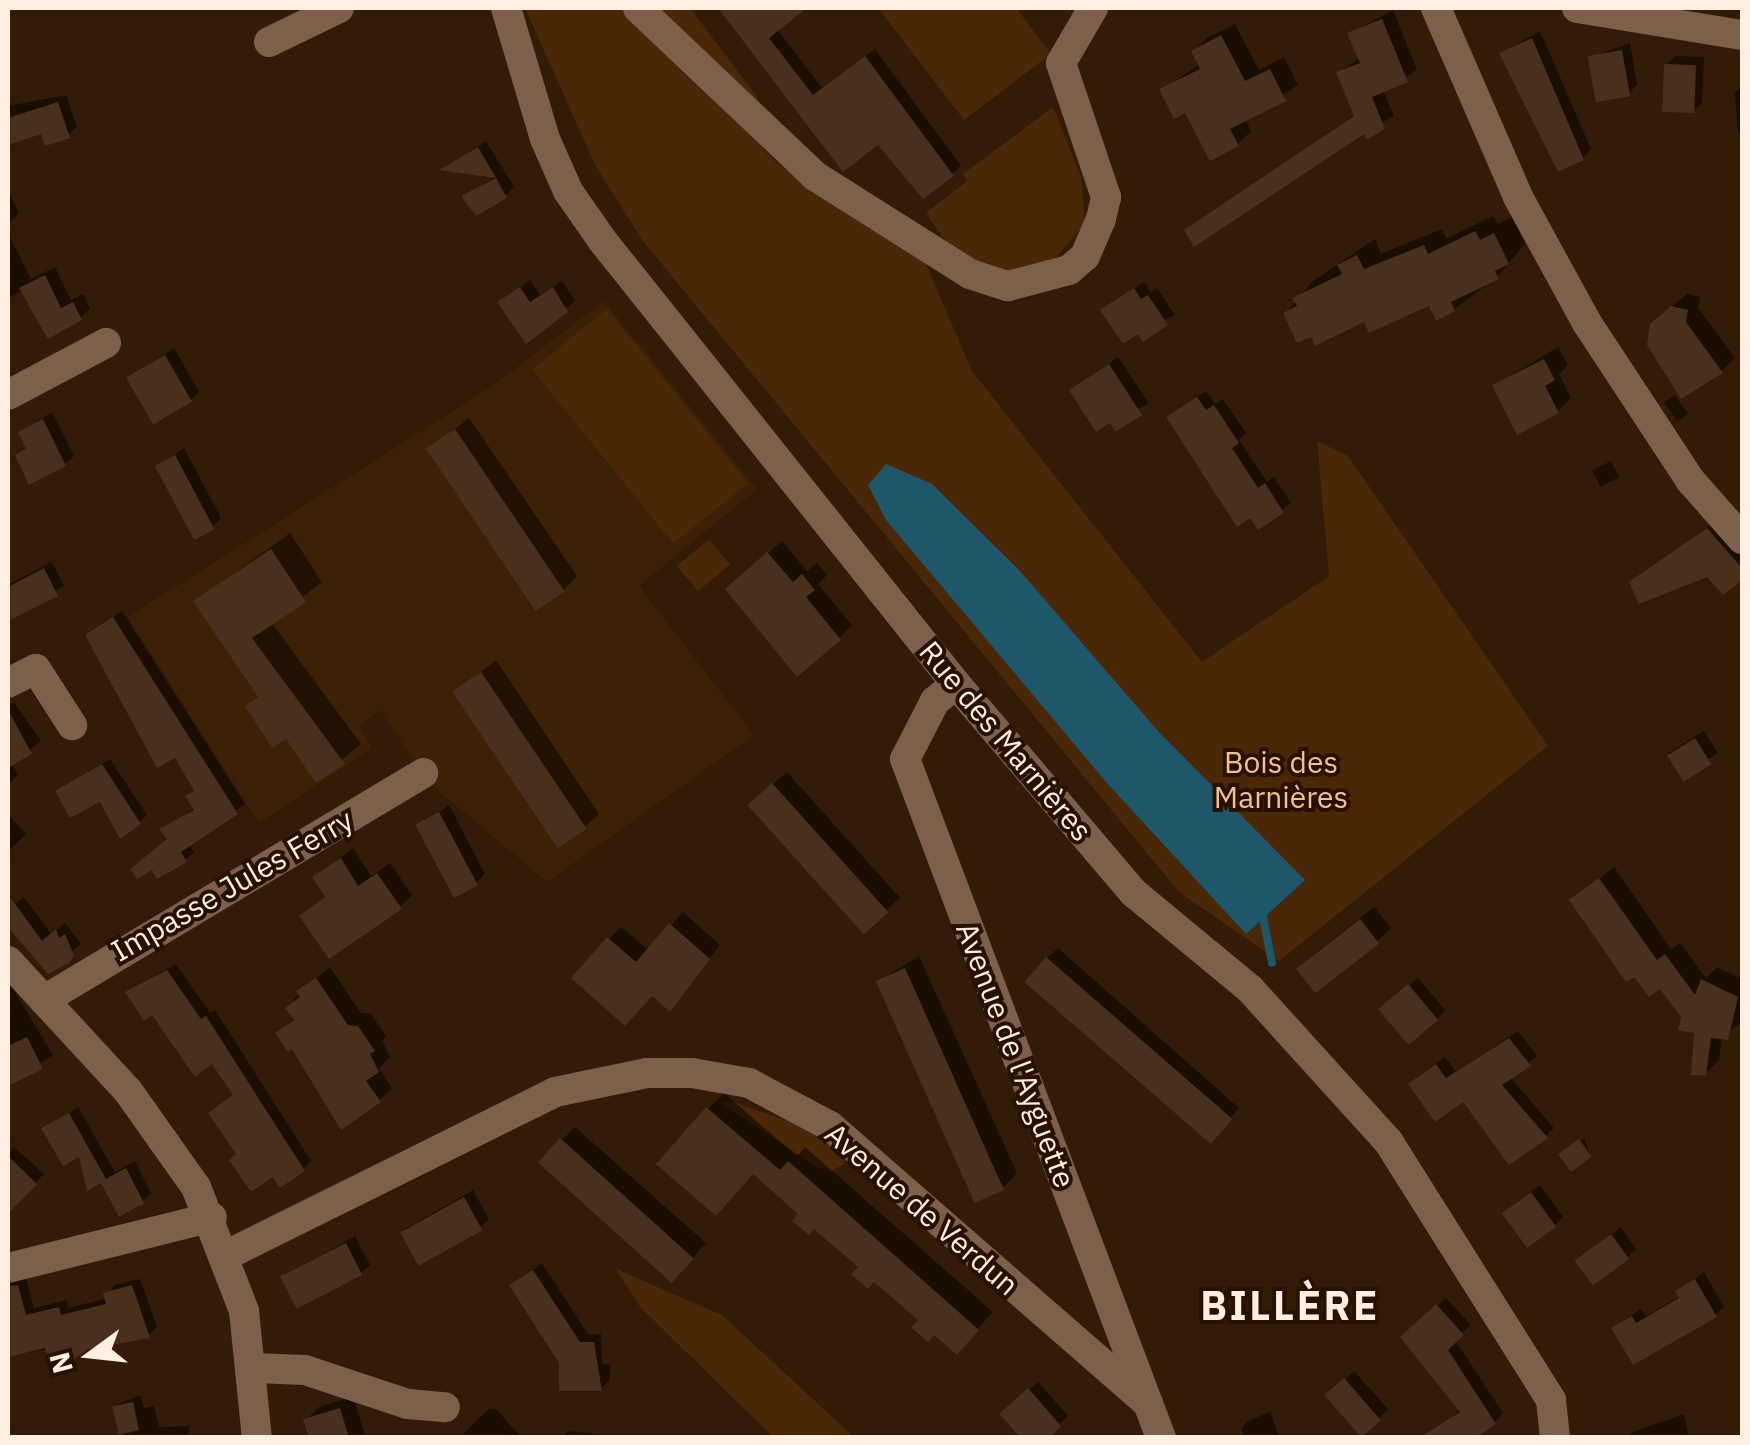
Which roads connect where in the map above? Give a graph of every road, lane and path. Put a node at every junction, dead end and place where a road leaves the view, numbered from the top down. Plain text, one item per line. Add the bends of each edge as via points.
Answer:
1 (339, 8) edge
2 (506, 8) edge
3 (638, 8) edge
4 (1093, 8) edge
5 (1436, 8) edge
6 (1578, 8) edge
7 (1742, 35) edge
8 (270, 42) dead end
9 (106, 343) dead end
10 (8, 396) edge
11 (1742, 539) edge
12 (8, 682) edge
13 (956, 684) junction
14 (72, 724) dead end
15 (423, 773) dead end
16 (8, 960) edge
17 (44, 1000) junction
18 (212, 1217) junction
19 (227, 1255) junction
20 (8, 1268) edge
21 (252, 1368) junction
22 (1148, 1404) junction
23 (445, 1407) dead end
24 (257, 1438) edge
25 (1161, 1438) edge
26 (1555, 1438) edge

1 - 8 street
2 - 13 street, Rue des Marnières via 544,139 568,191
3 - 4 street via 815,176 970,274 1008,286 1070,270 1101,219 1106,197 1061,63
5 - 11 street via 1518,196 1586,324 1690,480
6 - 7 street
9 - 10 street
12 - 14 street via 36,669
13 - 22 street, Avenue de l'Ayguette via 934,701 904,759
13 - 26 street, Rue des Marnières via 1134,892 1250,989 1388,1141 1551,1400
15 - 17 street, Impasse Jules Ferry
16 - 17 street
17 - 18 street via 153,1122
18 - 19 street
18 - 20 street
19 - 21 street
19 - 22 street, Avenue de Verdun via 554,1092 647,1073 692,1073 749,1083 830,1126
21 - 23 street via 305,1370 408,1404
21 - 24 street
22 - 25 street, Avenue de l'Ayguette

